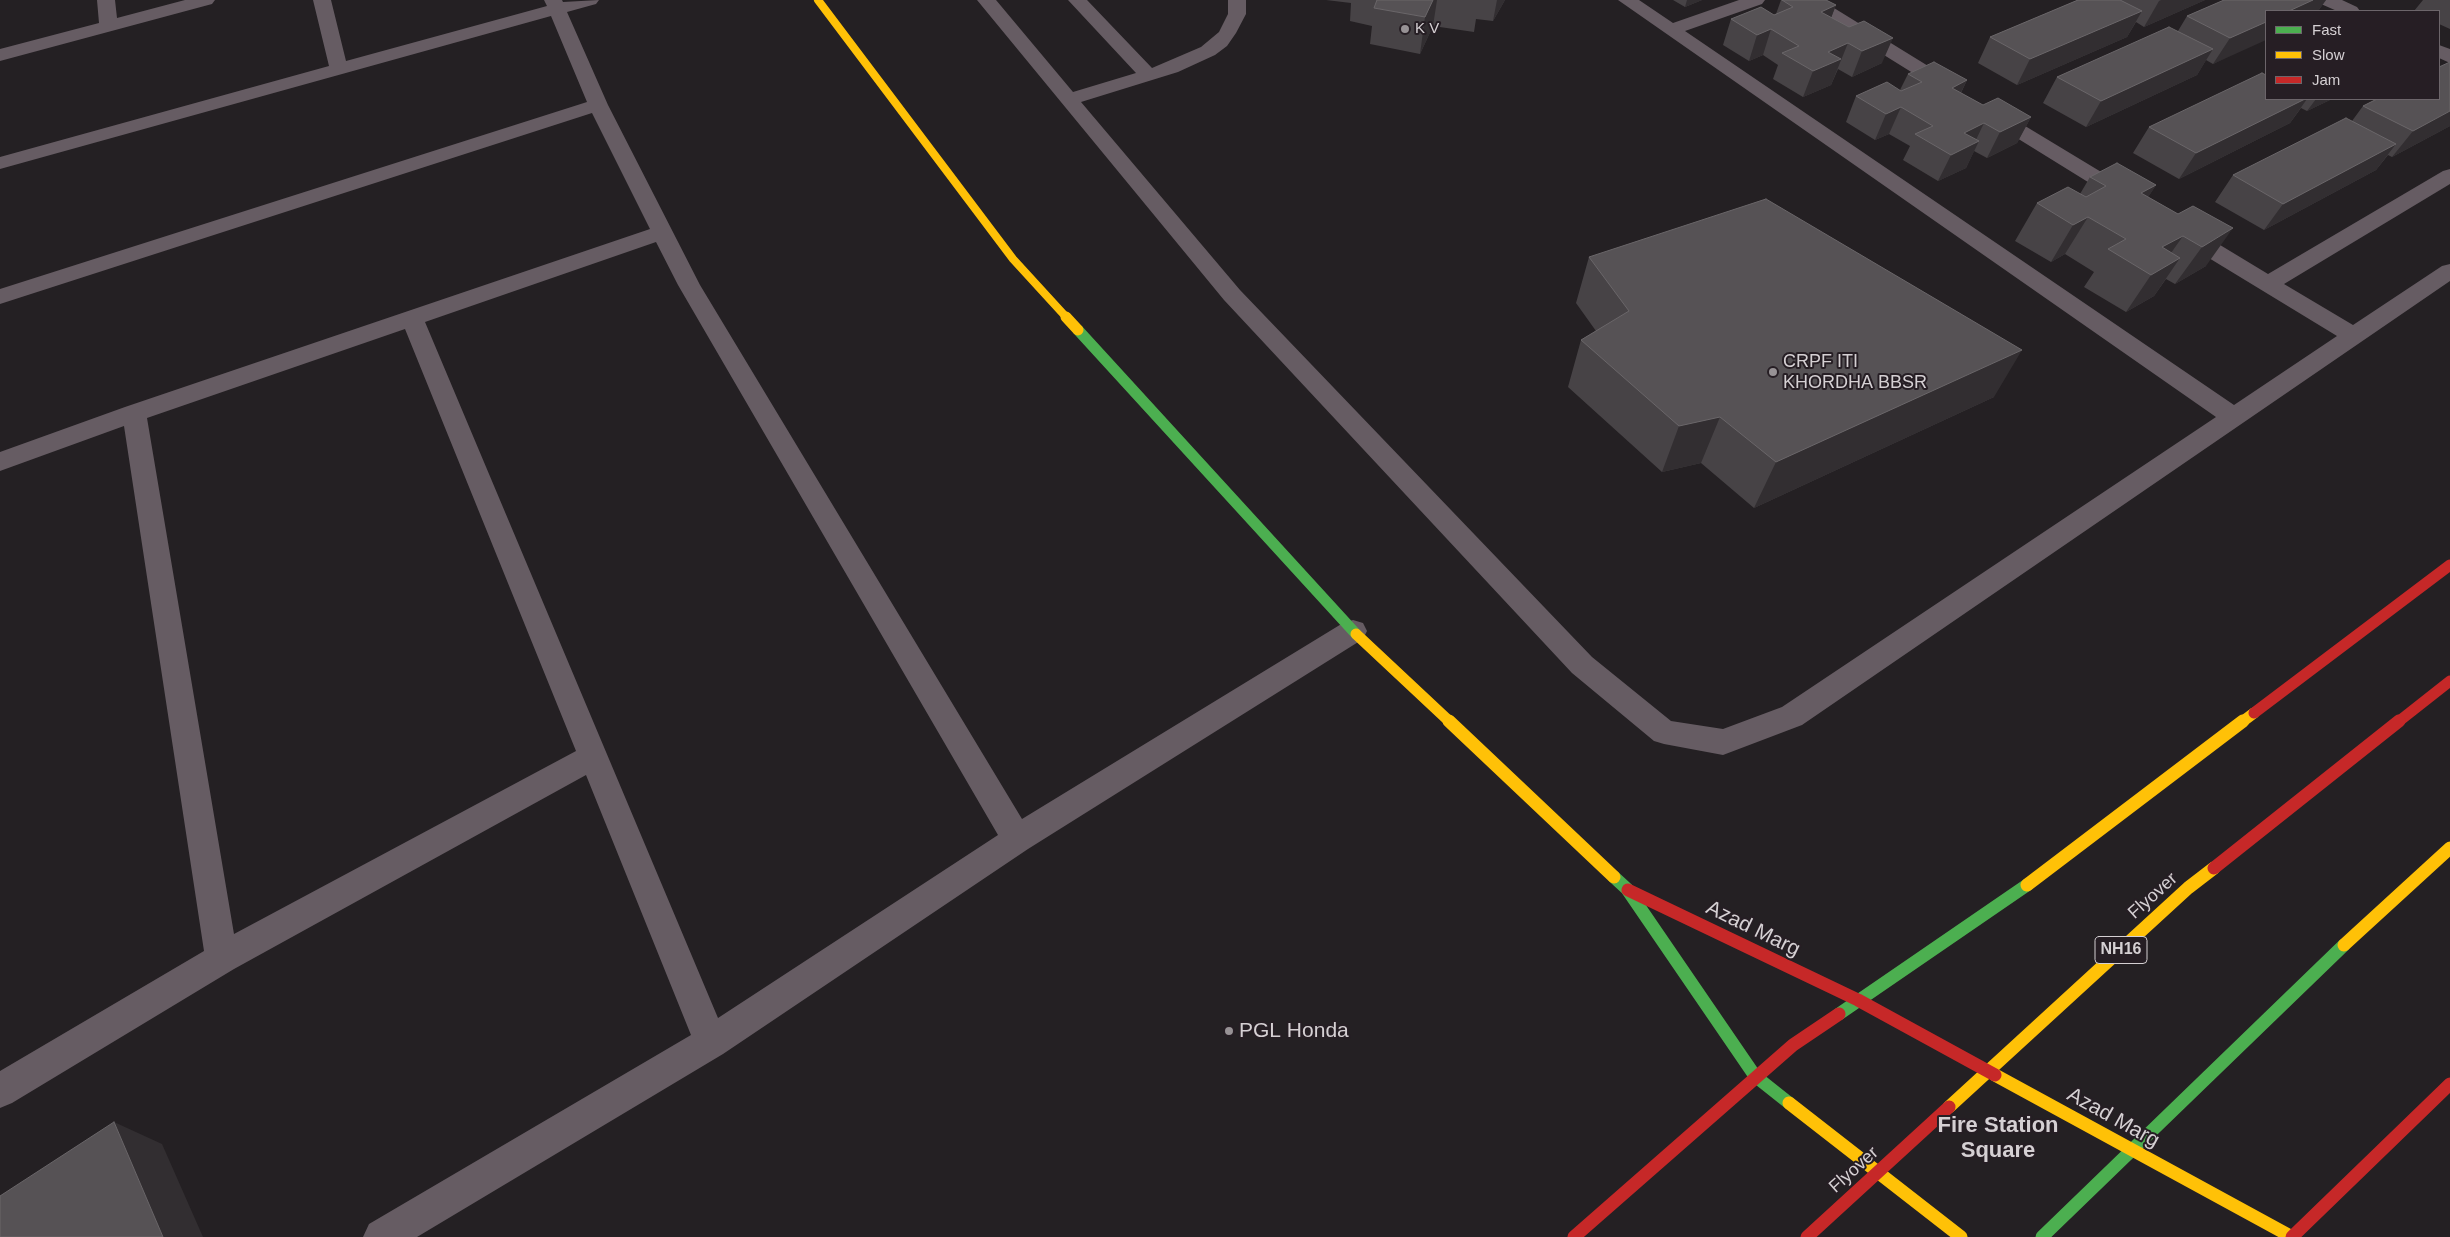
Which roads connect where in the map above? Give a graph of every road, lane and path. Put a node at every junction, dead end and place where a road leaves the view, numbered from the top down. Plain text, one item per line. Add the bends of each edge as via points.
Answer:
1 (106, 0) edge
2 (206, 0) edge
3 (322, 0) edge
4 (590, 0) edge
5 (818, 0) edge
6 (986, 0) edge
7 (1077, 0) edge
8 (1238, 0) edge
9 (1628, 0) edge
10 (1756, 0) edge
11 (1808, 0) edge
12 (2327, 0) edge
13 (555, 4) edge
14 (2349, 10) edge
15 (108, 26) junction
16 (1671, 30) junction
17 (0, 55) edge
18 (338, 70) junction
19 (1149, 75) junction
20 (1069, 99) junction
21 (598, 106) junction
22 (0, 163) edge
23 (2450, 175) edge
24 (2140, 205) edge
25 (2165, 221) edge
26 (663, 232) junction
27 (2450, 271) edge
28 (2267, 284) junction
29 (0, 297) edge
30 (412, 318) junction
31 (2352, 336) junction
32 (134, 414) junction
33 (2233, 417) junction
34 (0, 462) edge
35 (2450, 565) edge
36 (1353, 631) junction
37 (2450, 680) edge
38 (594, 756) junction
39 (1018, 840) junction
40 (2450, 848) edge
41 (1627, 889) junction
42 (222, 958) junction
43 (1858, 1000) junction
44 (711, 1042) junction
45 (1755, 1076) junction
46 (2450, 1084) edge
47 (0, 1091) edge
48 (382, 1237) edge
49 (1574, 1237) edge
50 (1807, 1237) edge
51 (1961, 1237) edge
52 (2042, 1237) edge
53 (2292, 1237) edge

1 - 15 street
2 - 15 street
3 - 18 street
4 - 13 street
5 - 36 main road via 1013,259
6 - 20 street
7 - 19 street
8 - 19 street via 1237,14 1220,42 1179,65
9 - 16 street
10 - 16 street
11 - 24 street
12 - 14 street
13 - 18 street
13 - 21 street
15 - 17 street
16 - 33 street
18 - 22 street
19 - 20 street
20 - 33 street via 1246,309 1582,665 1664,732 1723,742 1792,716
21 - 26 street
21 - 29 street
23 - 28 street
25 - 28 street
26 - 30 street
26 - 39 street via 689,285
27 - 31 street
28 - 31 street
30 - 32 street
30 - 38 street
31 - 33 street
32 - 34 street
32 - 42 street
35 - 43 main road via 2008,900
36 - 39 street
36 - 41 main road
37 - 50 main road, Flyover / NH16 via 2188,888
38 - 42 street
38 - 44 street
39 - 44 street
40 - 52 main road via 2314,972
41 - 43 main road, Azad Marg
41 - 45 main road
42 - 47 street
43 - 45 main road via 1793,1044
43 - 53 main road, Azad Marg
44 - 48 street
45 - 49 main road
45 - 51 main road
46 - 53 main road

